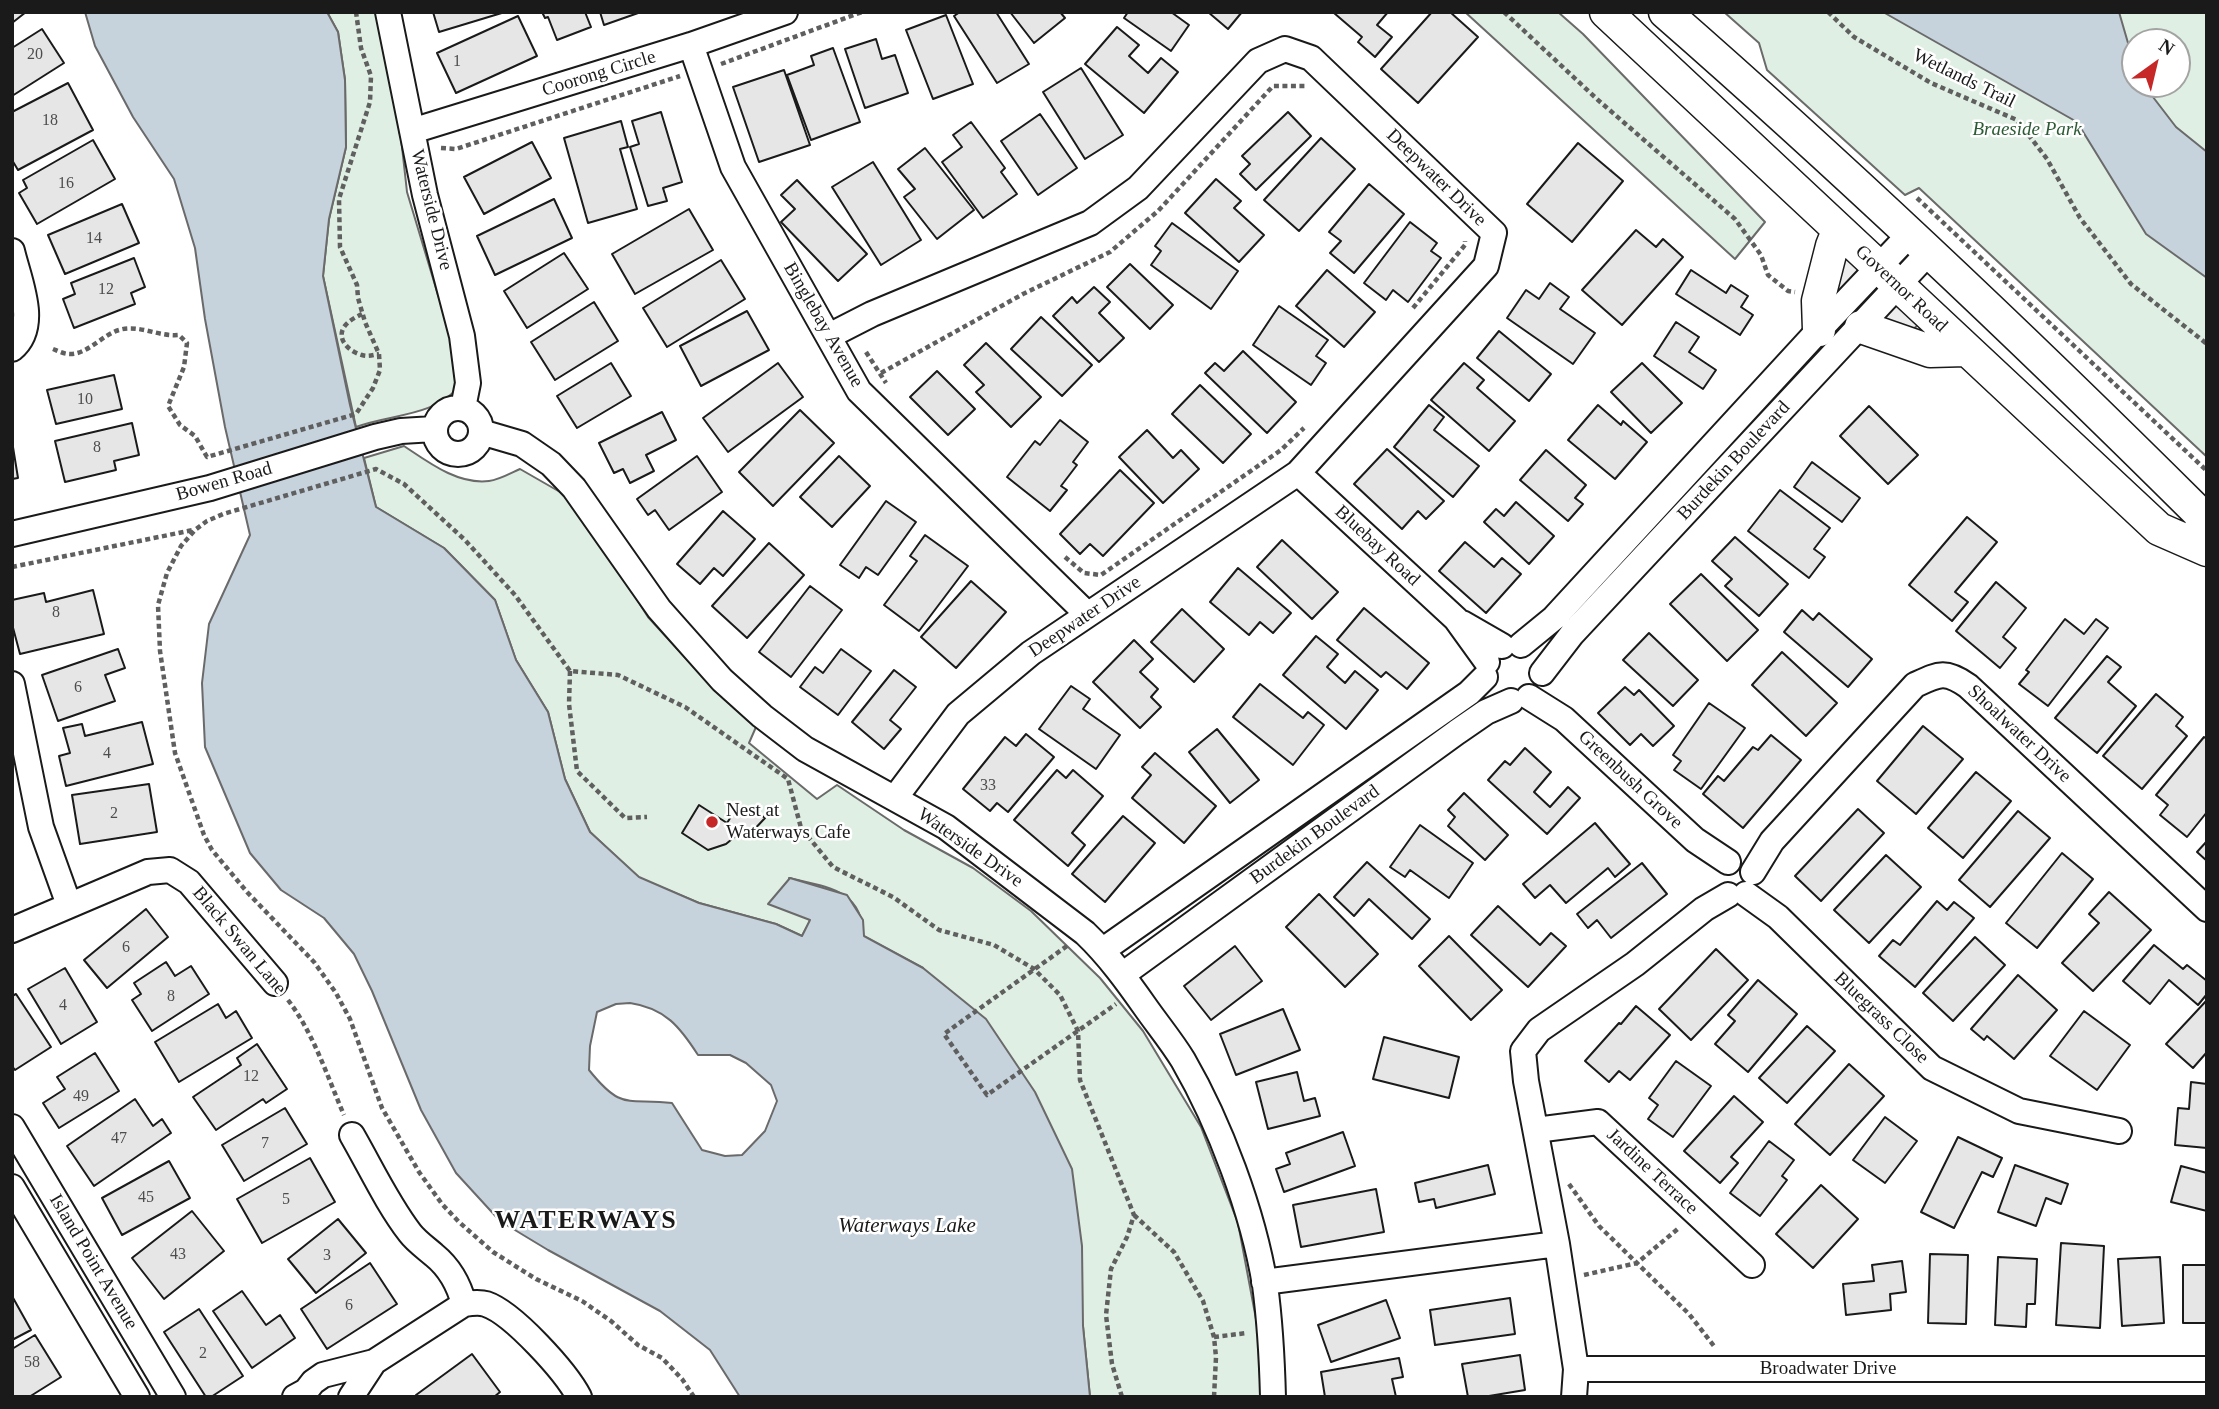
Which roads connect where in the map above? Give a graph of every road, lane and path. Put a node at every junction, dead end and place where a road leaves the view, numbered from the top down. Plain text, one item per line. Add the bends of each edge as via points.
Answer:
1 (356, 12) edge
2 (388, 12) edge
3 (785, 12) edge
4 (862, 12) edge
5 (1504, 12) edge
6 (1606, 12) edge
7 (1665, 12) edge
8 (1828, 12) edge
9 (691, 46) junction
10 (725, 76) dead end
11 (1306, 86) dead end
12 (411, 131) junction
13 (1917, 198) dead end
14 (1838, 231) junction
15 (1466, 234) dead end
16 (1919, 243) junction
17 (12, 251) edge
18 (1888, 277) junction
19 (1801, 293) dead end
20 (362, 314) junction
21 (1405, 318) dead end
22 (1861, 327) junction
23 (839, 330) junction
24 (1819, 330) junction
25 (2207, 344) edge
26 (12, 349) edge
27 (53, 349) dead end
28 (1965, 350) junction
29 (379, 354) junction
30 (881, 373) dead end
31 (892, 392) dead end
32 (463, 408) junction
33 (1310, 423) dead end
34 (434, 429) junction
35 (481, 432) junction
36 (2207, 471) edge
37 (1298, 474) junction
38 (195, 530) junction
39 (2207, 532) edge
40 (12, 534) edge
41 (2207, 550) edge
42 (1057, 551) dead end
43 (12, 567) edge
44 (1087, 614) junction
45 (1499, 657) junction
46 (570, 671) junction
47 (12, 684) edge
48 (1530, 688) junction
49 (895, 798) junction
50 (647, 817) dead end
51 (1736, 878) junction
52 (69, 905) junction
53 (2207, 909) edge
54 (12, 930) edge
55 (1094, 942) junction
56 (1034, 969) junction
57 (275, 982) joint
58 (1128, 983) junction
59 (1077, 1031) junction
60 (12, 1126) edge
61 (1535, 1130) junction
62 (2119, 1131) dead end
63 (352, 1135) joint
64 (1568, 1182) dead end
65 (12, 1187) edge
66 (64, 1214) junction
67 (1696, 1214) junction
68 (1134, 1215) junction
69 (37, 1230) junction
70 (1558, 1244) junction
71 (1637, 1263) junction
72 (1752, 1265) dead end
73 (1563, 1278) junction
74 (1264, 1282) junction
75 (464, 1304) junction
76 (1270, 1330) junction
77 (1213, 1337) junction
78 (374, 1362) junction
79 (1576, 1369) junction
80 (1730, 1369) junction
81 (2207, 1369) edge
82 (137, 1397) edge
83 (173, 1397) edge
84 (295, 1397) edge
85 (351, 1397) edge
86 (579, 1397) edge
87 (694, 1397) edge
88 (1122, 1397) edge
89 (1214, 1397) edge
90 (1273, 1397) edge
91 (1574, 1397) edge

1 - 20 path via 371,76 370,102 339,199 340,247 358,285
2 - 12 street, Waterside Drive
3 - 9 street, Coorong Circle
4 - 10 path via 720,63
5 - 19 path via 1735,219 1761,255 1768,275 1788,291
6 - 14 main road, Governor Road
7 - 16 main road
8 - 25 path, Wetlands Trail via 1854,37 1931,83 2017,120 2047,159 2080,218 2131,285
9 - 12 street, Coorong Circle
9 - 23 street, Binglebay Avenue via 733,167
11 - 30 path via 1273,86 1158,211 1110,252 1023,294
12 - 32 street, Waterside Drive via 462,335 468,383
13 - 36 path
14 - 18 main road, Governor Road
14 - 24 main road via 1818,300
15 - 21 path via 1465,245
16 - 18 street, Burdekin Boulevard
16 - 39 main road via 2199,513
17 - 26 street via 27,324
18 - 22 street, Burdekin Boulevard
18 - 24 street, Burdekin Boulevard
18 - 28 main road, Governor Road
20 - 29 path
20 - 29 path via 343,328 341,337 357,354
22 - 28 main road via 1930,351
22 - 48 street, Burdekin Boulevard via 1581,624
23 - 31 path
23 - 37 street, Deepwater Drive via 1090,223 1138,188 1258,61 1285,49 1311,58 1494,233 1486,266
23 - 44 street, Binglebay Avenue via 859,391
24 - 45 street, Burdekin Boulevard via 1554,618
27 - 29 path via 77,353 117,330 132,328 179,335 187,343 184,367 168,406 207,457 356,414 380,370
28 - 41 main road, Governor Road via 2160,529
32 - 34 street via 443,413
32 - 35 street via 476,418
33 - 42 path via 1281,450 1101,575 1084,573
34 - 35 street via 439,444 452,453 468,451
34 - 40 street, Bowen Road via 374,437 210,488
35 - 49 street, Waterside Drive via 522,444 551,464 574,488 659,609 722,680 762,716 805,749
37 - 44 street, Deepwater Drive
37 - 45 street, Bluebay Road
38 - 43 path
38 - 46 path via 223,514 376,469 404,484 465,540 515,595
38 - 87 path via 167,573 158,605 160,652 175,753 212,850 314,962 336,993 382,1108 442,1204 493,1252 582,1301 662,1359
44 - 49 street, Deepwater Drive via 958,714
45 - 48 street via 1536,655 1541,664
45 - 48 street via 1488,686 1493,693
45 - 55 street, Burdekin Boulevard via 1469,693
46 - 50 path via 577,771 625,818
46 - 56 path via 618,675 685,707 788,779 801,828 833,867 893,897 939,930 994,945
47 - 52 street via 41,827
48 - 51 street, Greenbush Grove
48 - 58 street, Burdekin Boulevard via 1457,732
49 - 55 street, Waterside Drive via 946,827
51 - 53 street, Shoalwater Drive via 1915,685 1936,675 1954,676
51 - 61 street via 1635,964 1539,1030 1523,1051
51 - 62 street, Bluegrass Close via 1932,1068 2019,1111
52 - 54 street, Black Swan Lane
52 - 57 street, Black Swan Lane via 148,872 170,870 189,881
55 - 56 path
55 - 58 street, Waterside Drive
56 - 59 path via 1060,995
56 - 59 path via 944,1034 986,1095
57 - 63 path, Black Swan Lane via 312,1039
58 - 59 path
58 - 74 street, Waterside Drive via 1182,1059 1212,1117 1251,1223
59 - 68 path via 1080,1080
60 - 66 street, Island Point Avenue
61 - 67 street, Jardine Terrace via 1598,1122
61 - 70 street
63 - 75 street via 412,1236 451,1273
64 - 71 path via 1598,1226
65 - 69 street, Island Point Avenue
66 - 69 street
66 - 83 street, Island Point Avenue
67 - 71 path
67 - 72 street, Jardine Terrace
68 - 77 path via 1174,1252 1203,1301
68 - 88 path via 1111,1269 1106,1315
69 - 82 street, Island Point Avenue
70 - 73 street
70 - 74 street
71 - 73 path
71 - 80 path via 1689,1314
73 - 79 street
74 - 76 street, Waterside Drive
75 - 78 street
75 - 86 street via 486,1304 504,1315 554,1360
76 - 77 path
76 - 90 street, Waterside Drive
77 - 89 path
78 - 84 street via 323,1375
78 - 85 street
79 - 80 street, Broadwater Drive
79 - 91 street
80 - 81 street, Broadwater Drive

